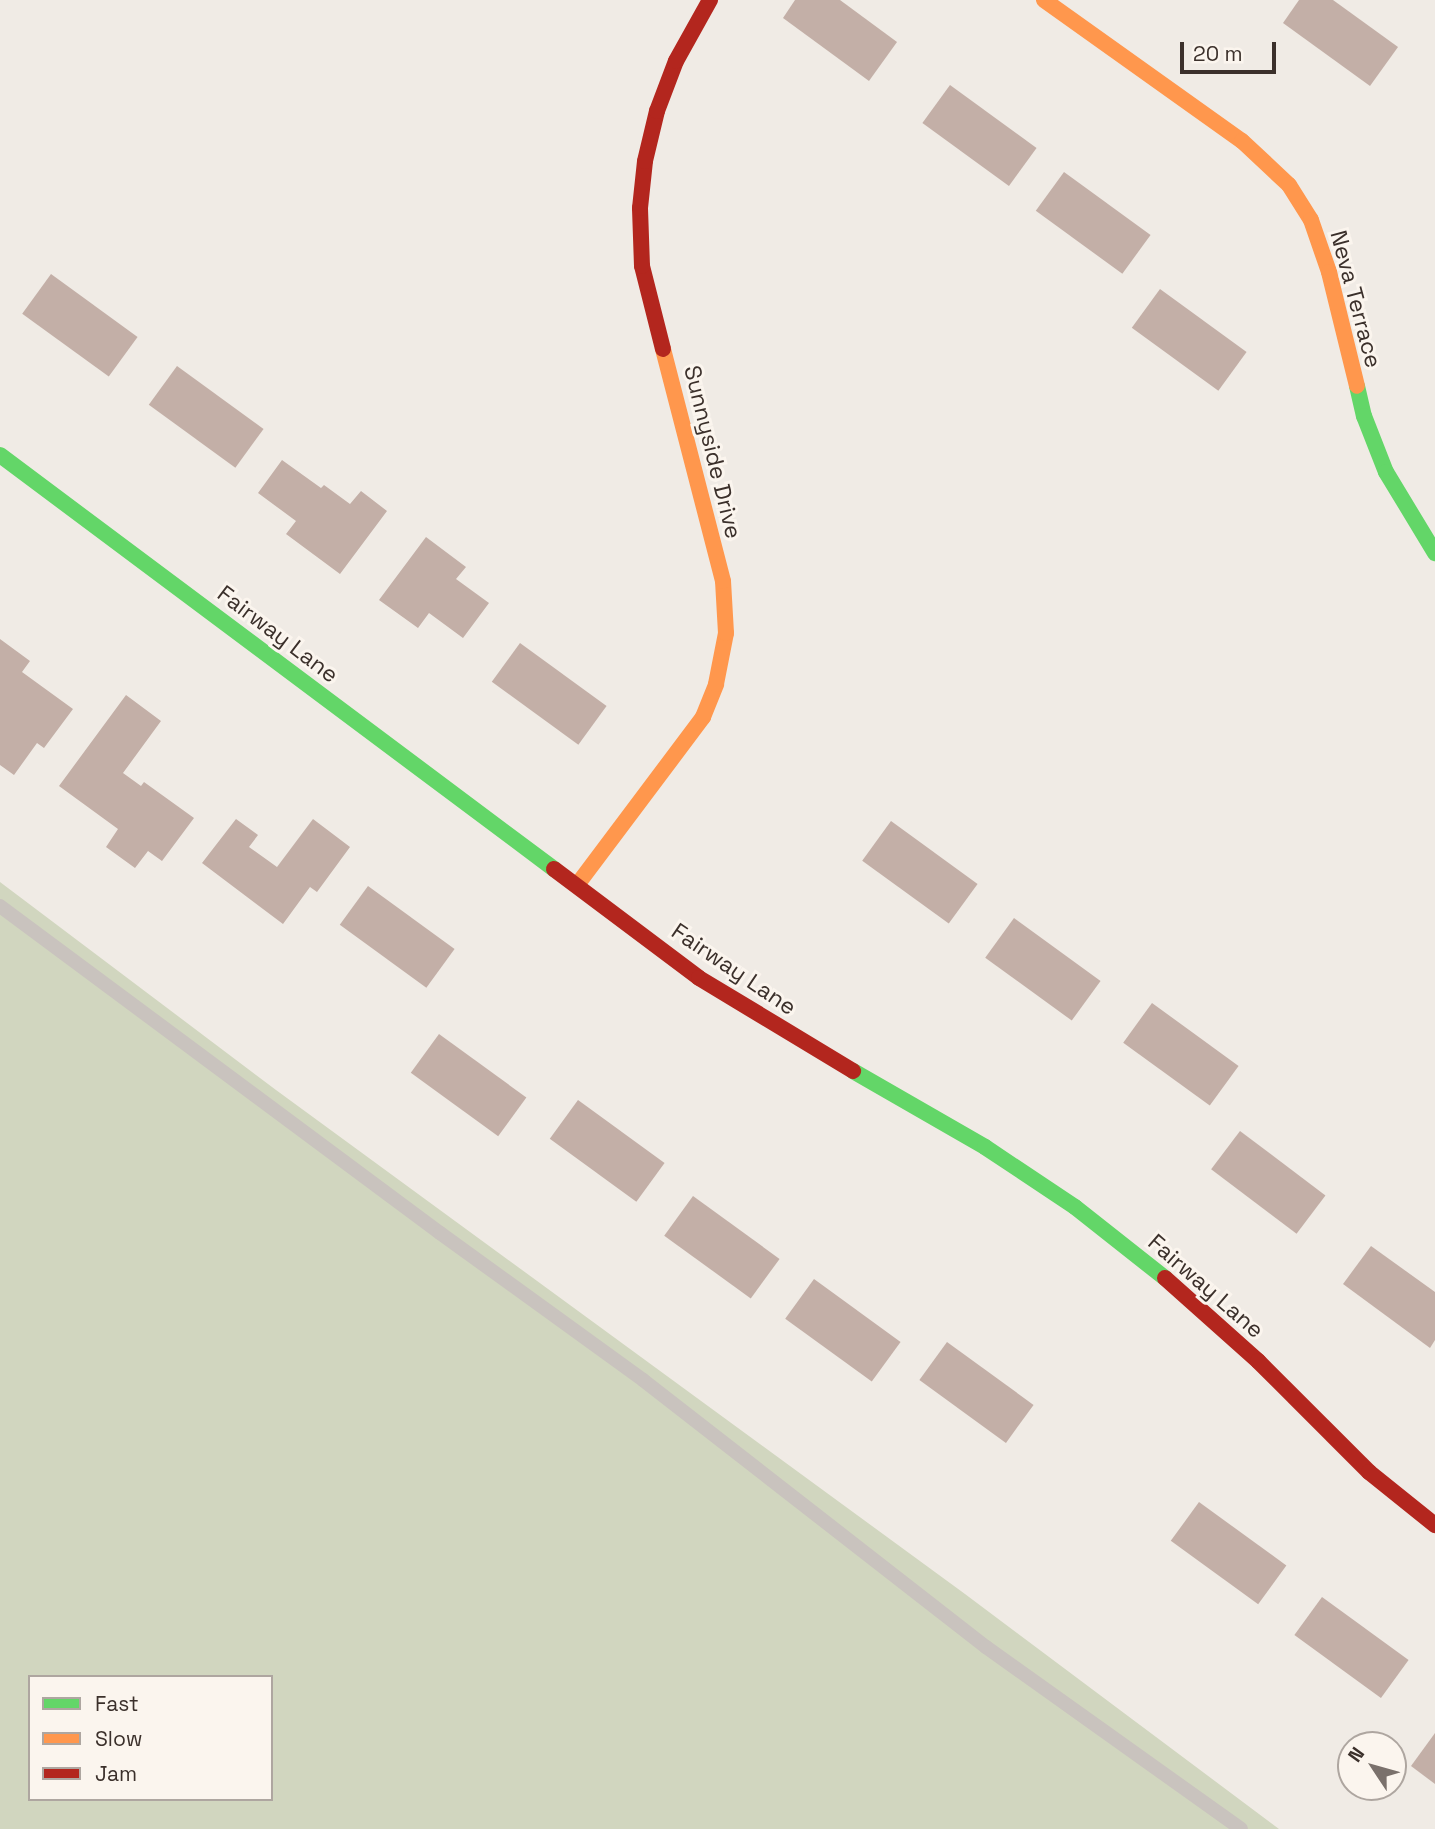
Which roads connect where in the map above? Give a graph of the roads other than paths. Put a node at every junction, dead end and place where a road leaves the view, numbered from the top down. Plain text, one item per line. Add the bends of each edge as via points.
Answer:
1 (710, 0) edge
2 (1044, 0) edge
3 (0, 455) edge
4 (1435, 553) edge
5 (577, 885) junction
6 (0, 906) edge
7 (1435, 1525) edge
8 (1241, 1829) edge

1 - 5 street, Sunnyside Drive via 676,61 657,111 645,162 642,266 723,581 726,633 716,684 703,717
2 - 4 street, Neva Terrace via 1242,141 1289,185 1311,220 1329,272 1364,416 1381,461
3 - 5 street, Fairway Lane
5 - 7 street, Fairway Lane via 699,978 985,1147 1075,1207 1160,1274 1258,1361 1369,1472
6 - 8 lane via 643,1380 986,1647

